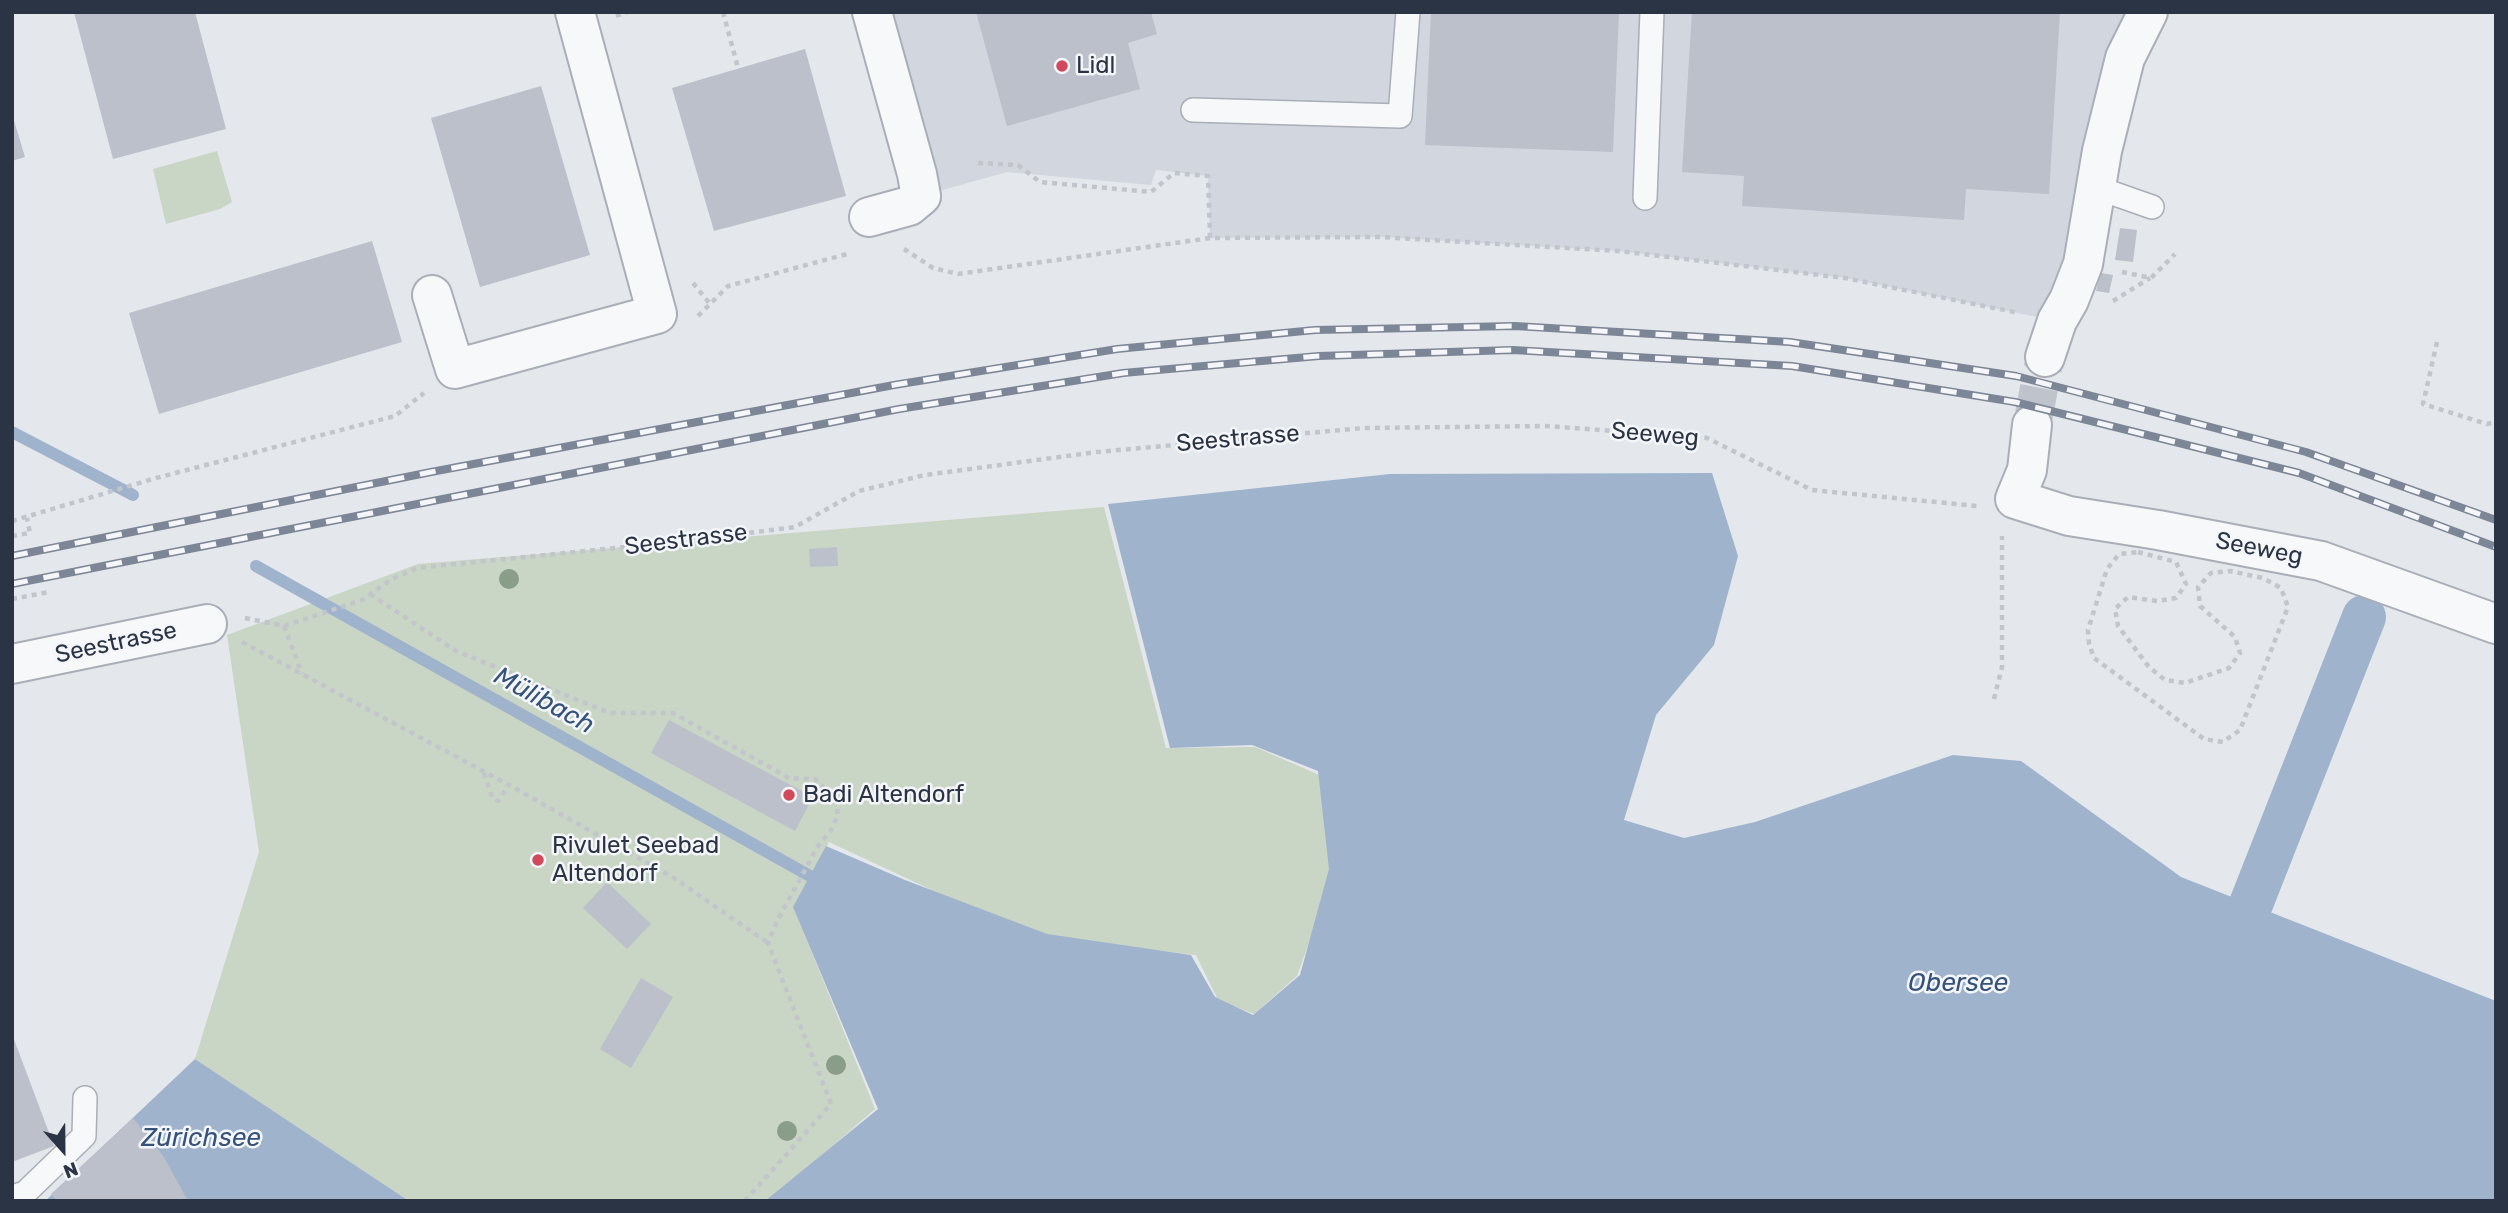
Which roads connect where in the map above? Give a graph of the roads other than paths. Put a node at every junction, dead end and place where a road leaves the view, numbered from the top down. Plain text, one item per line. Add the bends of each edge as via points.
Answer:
1 (575, 12) edge
2 (872, 12) edge
3 (1408, 12) edge
4 (1652, 12) edge
5 (2148, 12) edge
6 (1193, 110) dead end
7 (2095, 187) junction
8 (1645, 198) dead end
9 (2152, 207) dead end
10 (864, 234) road end
11 (432, 295) dead end
12 (2045, 358) tunnel mouth
13 (2032, 425) tunnel mouth
14 (208, 624) road end
15 (2496, 624) edge
16 (12, 664) edge
17 (85, 1098) dead end
18 (12, 1197) edge

1 - 11 street via 657,314 455,369
2 - 10 street via 921,196
3 - 6 lane via 1400,116
4 - 8 lane
5 - 7 street via 2125,58
7 - 9 lane
7 - 12 street via 2083,264
13 - 15 street, Seeweg via 2027,470 2015,499 2069,516 2321,561
14 - 16 street, Seestrasse
17 - 18 lane via 84,1136 24,1193

